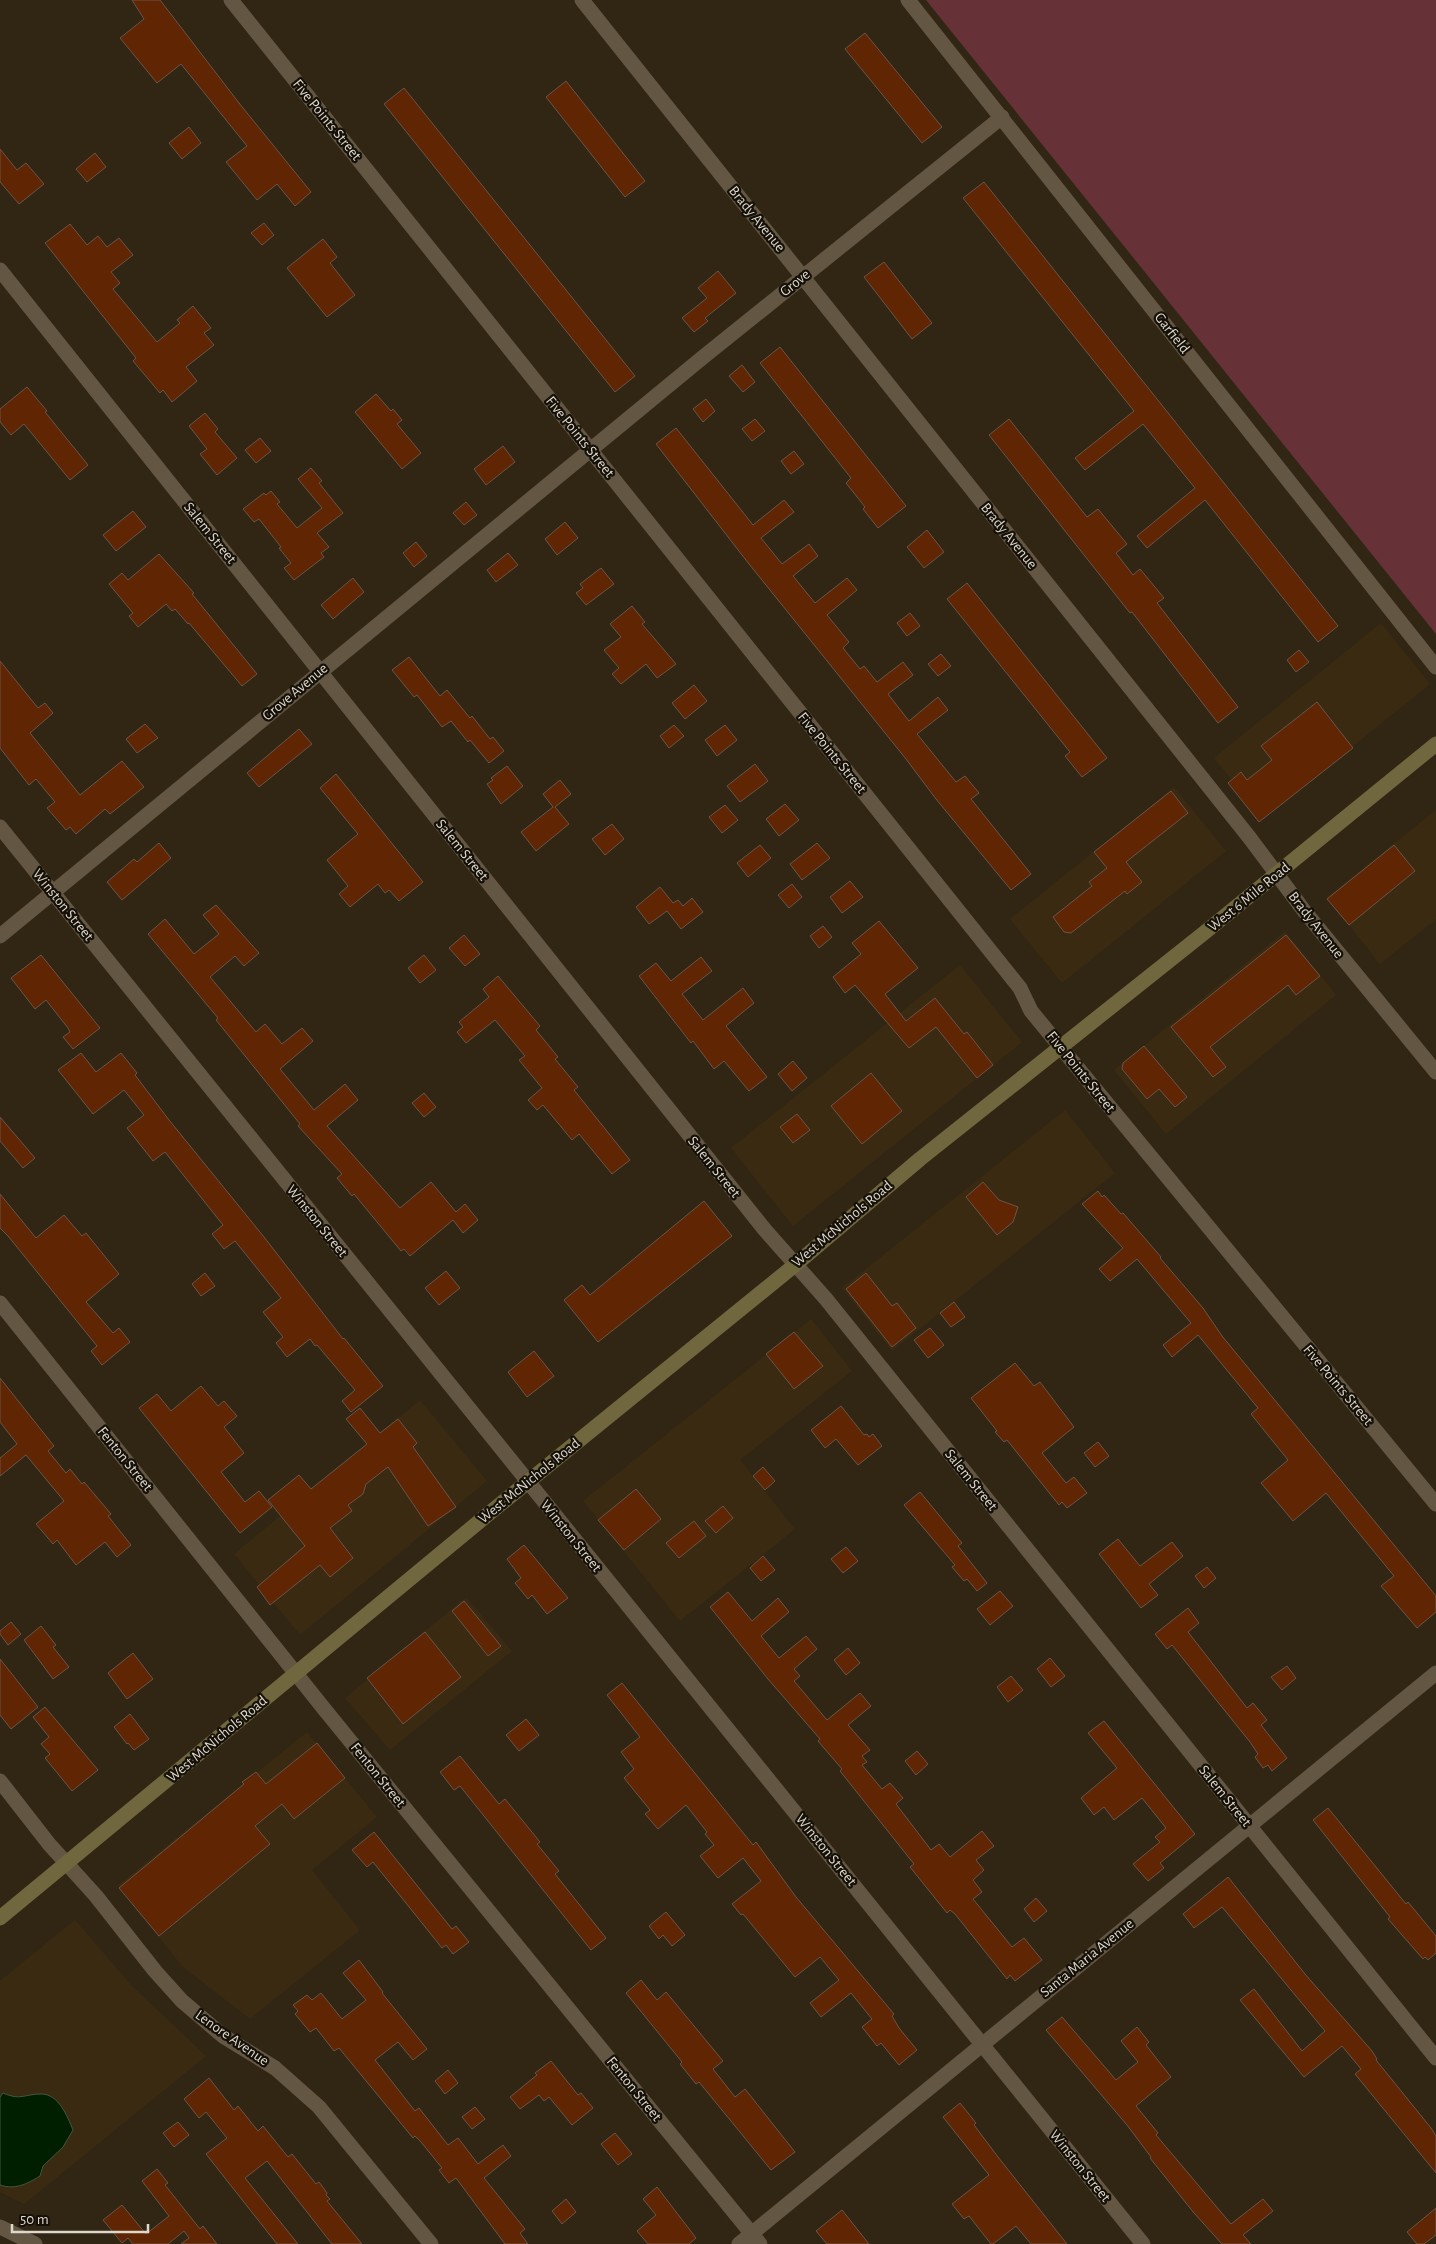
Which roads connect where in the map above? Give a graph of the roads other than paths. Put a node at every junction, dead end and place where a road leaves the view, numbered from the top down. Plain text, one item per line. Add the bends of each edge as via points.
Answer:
1 (231, 0) edge
2 (582, 0) edge
3 (908, 0) edge
4 (1002, 117) junction
5 (0, 270) edge
6 (803, 277) junction
7 (591, 451) junction
8 (1436, 667) edge
9 (320, 672) junction
10 (1436, 744) edge
11 (0, 827) edge
12 (1276, 875) junction
13 (52, 892) junction
14 (0, 936) edge
15 (1061, 1047) junction
16 (1436, 1072) edge
17 (795, 1265) junction
18 (0, 1303) edge
19 (528, 1482) junction
20 (1436, 1504) edge
21 (1436, 1673) edge
22 (296, 1674) junction
23 (0, 1781) edge
24 (1248, 1826) junction
25 (66, 1863) junction
26 (0, 1918) edge
27 (982, 2043) junction
28 (1436, 2058) edge
29 (0, 2227) edge
30 (756, 2239) edge
31 (35, 2244) edge
32 (431, 2244) edge
33 (739, 2244) edge
34 (1143, 2244) edge

1 - 7 street, Five Points Street
2 - 6 street, Brady Avenue
3 - 4 street, Garfield
4 - 6 street, Grove
4 - 8 street, Garfield
5 - 9 street, Salem Street
6 - 7 street, Grove
6 - 12 street, Brady Avenue
7 - 9 street, Grove Avenue
7 - 15 street, Five Points Street via 1020,988 1031,1011
9 - 13 street, Grove Avenue
9 - 17 street, Salem Street
10 - 12 main road, West 6 Mile Road
11 - 13 street, Winston Street
12 - 15 main road, West 6 Mile Road
12 - 16 street, Brady Avenue
13 - 14 street, Grove Avenue
13 - 19 street, Winston Street
15 - 17 main road, West McNichols Road via 920,1159
15 - 20 street, Five Points Street
17 - 19 main road, West McNichols Road
17 - 24 street, Salem Street via 838,1314
18 - 22 street, Fenton Street
19 - 22 main road, West McNichols Road
19 - 27 street, Winston Street
21 - 24 street, Santa Maria Avenue
22 - 25 main road, West McNichols Road
22 - 30 street, Fenton Street
23 - 25 street, Lenore Avenue
24 - 27 street, Santa Maria Avenue
24 - 28 street, Salem Street
25 - 26 main road, West McNichols Road
25 - 32 street, Lenore Avenue via 182,2001 224,2036 274,2068 319,2107
27 - 30 street, Santa Maria Avenue
27 - 34 street, Winston Street
29 - 31 street
30 - 33 street, Santa Maria Avenue

